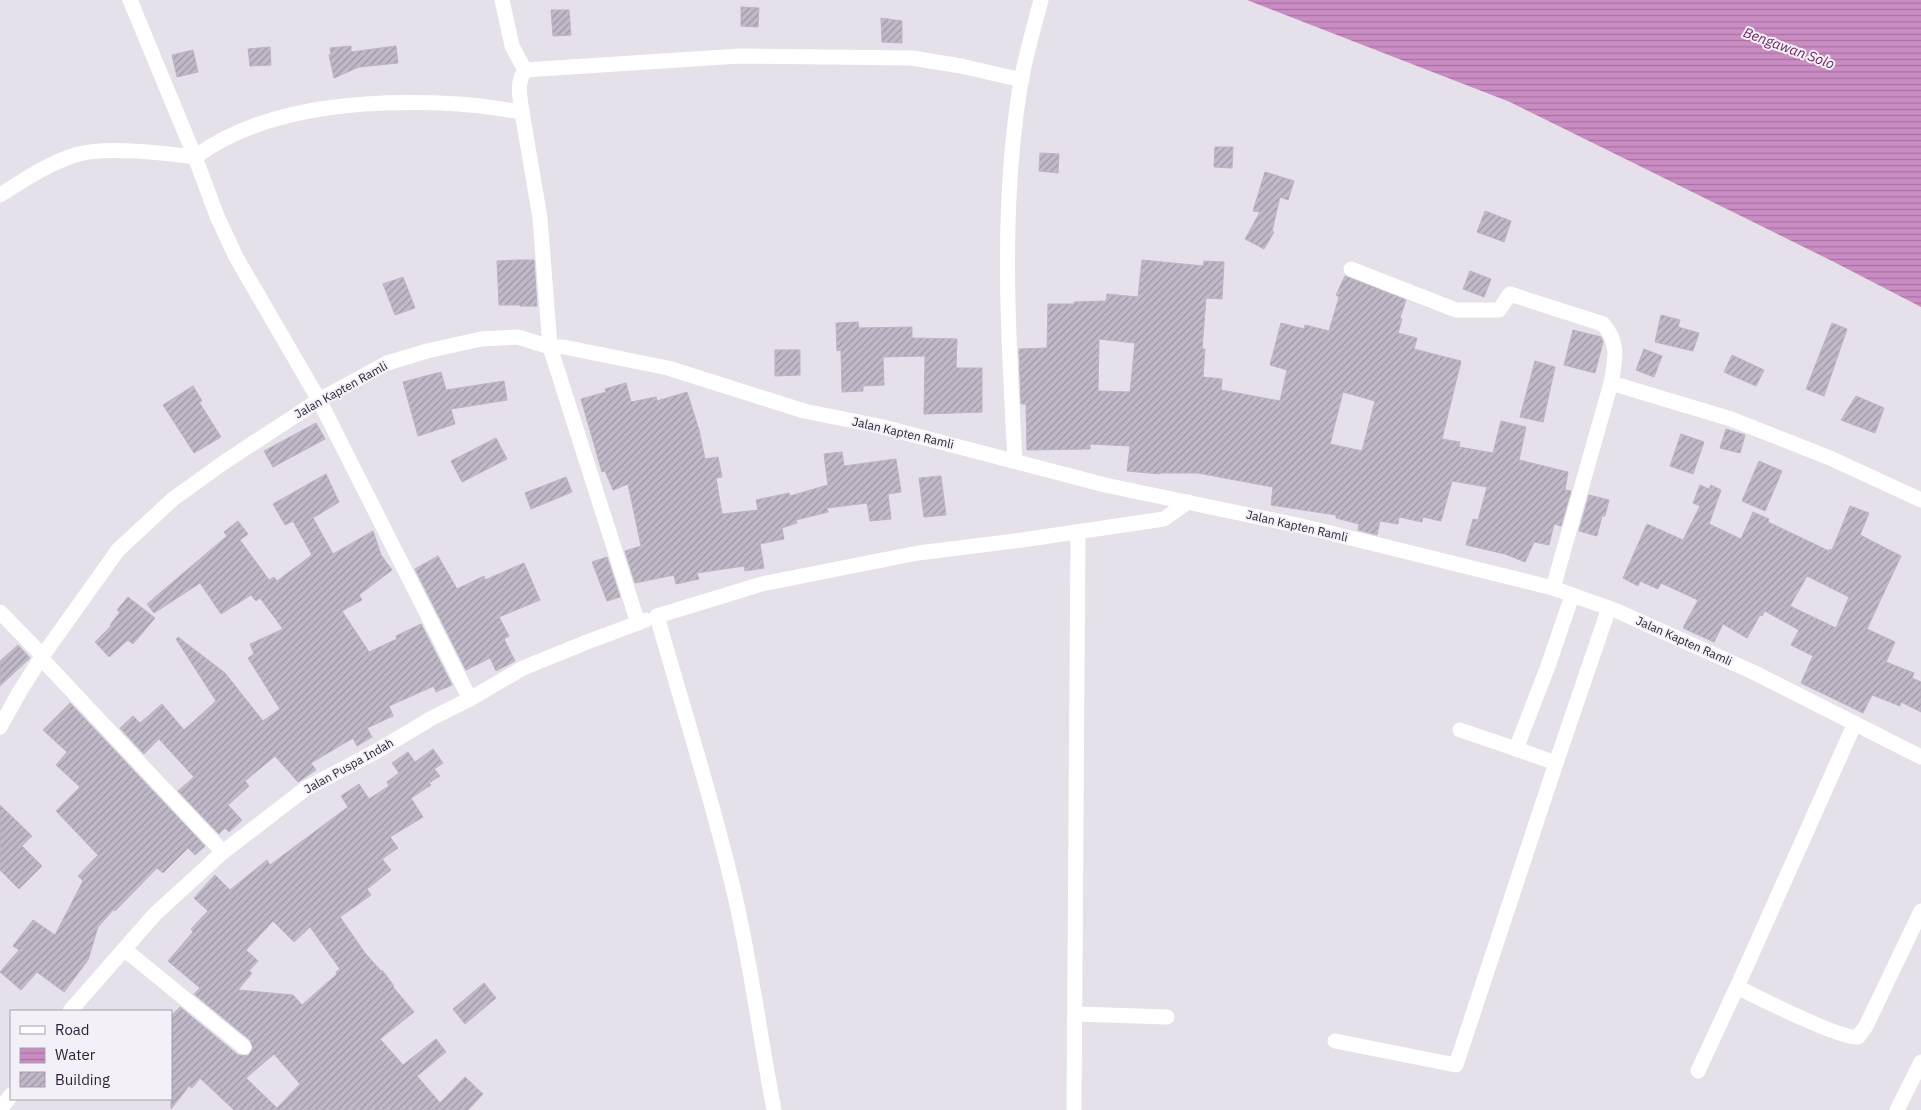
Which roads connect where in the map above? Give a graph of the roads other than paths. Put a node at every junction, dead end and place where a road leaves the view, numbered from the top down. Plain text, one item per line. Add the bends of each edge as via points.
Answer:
1 (130, 0) edge
2 (502, 0) edge
3 (1041, 0) edge
4 (525, 70) junction
5 (1022, 80) junction
6 (522, 112) junction
7 (195, 157) junction
8 (0, 196) edge
9 (1351, 269) dead end
10 (550, 347) junction
11 (1611, 384) junction
12 (319, 400) junction
13 (1015, 460) junction
14 (1921, 500) edge
15 (1188, 502) junction
16 (1078, 532) junction
17 (1553, 588) junction
18 (1572, 596) junction
19 (1609, 608) junction
20 (0, 612) edge
21 (657, 616) junction
22 (638, 624) junction
23 (42, 657) junction
24 (470, 699) junction
25 (1855, 723) junction
26 (0, 727) edge
27 (1460, 730) dead end
28 (1516, 749) junction
29 (1921, 757) edge
30 (1556, 763) junction
31 (223, 852) junction
32 (1921, 911) edge
33 (124, 950) junction
34 (1737, 987) junction
35 (71, 1010) edge
36 (1076, 1014) junction
37 (1167, 1017) dead end
38 (1335, 1041) dead end
39 (244, 1047) dead end
40 (1921, 1062) edge
41 (1698, 1071) dead end
42 (10, 1096) edge
43 (0, 1110) edge
44 (774, 1110) edge
45 (1074, 1110) edge
46 (1897, 1110) edge

1 - 7 street
2 - 4 street via 512,46
3 - 5 street
4 - 5 street via 740,56 912,58
4 - 6 street via 519,85
5 - 13 street via 1013,144 1008,237 1008,343
6 - 7 street via 458,104 334,107 257,125 224,139
6 - 10 street via 540,218
7 - 8 street via 103,151 76,155 42,169
7 - 12 street via 236,257
9 - 11 street via 1456,310 1499,310 1510,294 1603,324 1610,332 1617,352
10 - 12 street, Jalan Kapten Ramli via 518,337 481,339 427,350 386,363
10 - 13 street, Jalan Kapten Ramli via 668,368 804,411
10 - 22 street
11 - 14 street via 1731,419 1830,458
11 - 17 street
12 - 23 street, Jalan Kapten Ramli via 166,505 118,550
12 - 24 street
13 - 15 street, Jalan Kapten Ramli
15 - 16 street, Jalan Puspa Indah via 1164,518
15 - 17 street, Jalan Kapten Ramli via 1306,527
16 - 21 street, Jalan Puspa Indah via 918,553 772,582
16 - 36 street
17 - 18 street, Jalan Kapten Ramli
18 - 19 street, Jalan Kapten Ramli
18 - 28 street
19 - 25 street, Jalan Kapten Ramli via 1753,672
19 - 30 street
20 - 23 street
21 - 22 street, Jalan Puspa Indah
21 - 44 street via 737,904
22 - 24 street, Jalan Puspa Indah via 523,668
23 - 26 street, Jalan Kapten Ramli
23 - 31 street
24 - 31 street, Jalan Puspa Indah via 305,789
25 - 29 street, Jalan Kapten Ramli
25 - 34 street
27 - 28 street
28 - 30 street
30 - 38 street via 1456,1065
31 - 33 street, Jalan Puspa Indah via 155,914
32 - 34 street via 1858,1037 1799,1017
33 - 35 street, Jalan Puspa Indah
33 - 39 street
34 - 41 street
36 - 37 street
36 - 45 street
40 - 46 street
42 - 43 street

